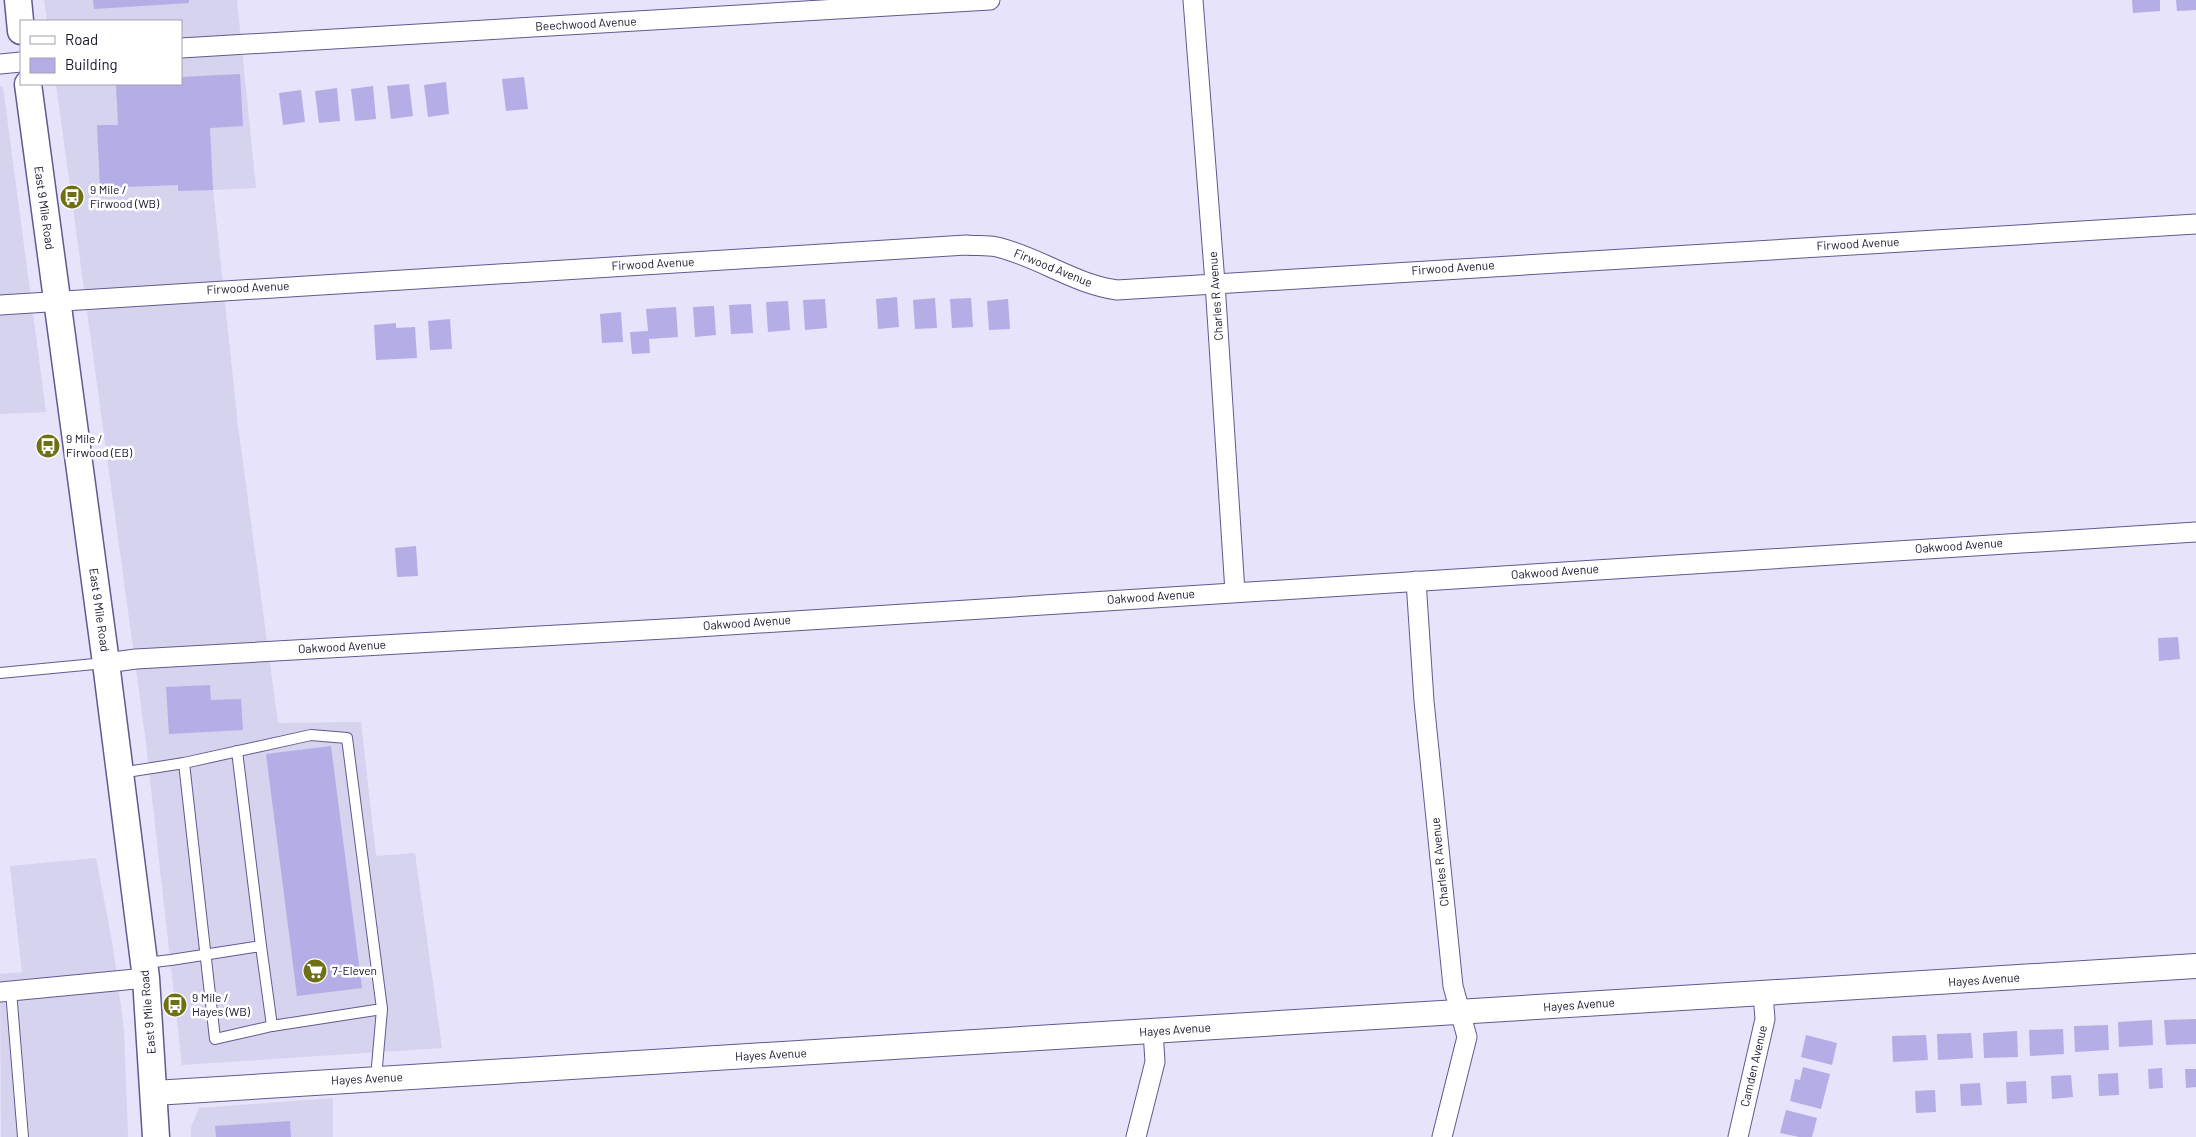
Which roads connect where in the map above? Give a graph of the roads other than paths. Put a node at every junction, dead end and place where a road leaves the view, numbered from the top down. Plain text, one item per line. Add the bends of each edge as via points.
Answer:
1 (18, 0) edge
2 (990, 0) edge
3 (1193, 0) edge
4 (20, 21) edge
5 (182, 48) edge
6 (20, 62) edge
7 (0, 64) edge
8 (28, 85) edge
9 (2196, 224) edge
10 (1215, 283) junction
11 (57, 301) junction
12 (0, 305) edge
13 (2196, 532) edge
14 (1416, 581) junction
15 (1235, 592) junction
16 (106, 663) junction
17 (0, 673) edge
18 (237, 751) junction
19 (184, 763) junction
20 (120, 774) junction
21 (261, 946) junction
22 (207, 954) junction
23 (2196, 966) edge
24 (145, 970) junction
25 (6, 991) edge
26 (1763, 994) junction
27 (382, 1009) junction
28 (1460, 1012) junction
29 (272, 1026) junction
30 (1153, 1031) junction
31 (376, 1078) junction
32 (154, 1093) junction
33 (23, 1137) edge
34 (156, 1137) edge
35 (1136, 1137) edge
36 (1442, 1137) edge
37 (1738, 1137) edge

1 - 4 main road
2 - 5 street, Beechwood Avenue
3 - 10 street, Charles R Avenue
6 - 7 street
8 - 11 main road, East 9 Mile Road
9 - 10 street, Firwood Avenue
10 - 11 street, Firwood Avenue via 1117,290 1102,288 995,246 966,246
10 - 15 street, Charles R Avenue
11 - 12 street, Firwood Avenue
11 - 16 main road, East 9 Mile Road
13 - 14 street, Oakwood Avenue
14 - 15 street, Oakwood Avenue
14 - 28 street, Charles R Avenue via 1424,700 1452,986
15 - 16 street, Oakwood Avenue
16 - 17 lane
16 - 20 main road, East 9 Mile Road
18 - 19 lane
18 - 21 lane
18 - 27 lane via 311,735 347,738
19 - 20 lane
19 - 22 lane
20 - 24 main road, East 9 Mile Road
21 - 22 lane
21 - 29 lane
22 - 24 lane
22 - 29 lane via 215,1039
23 - 26 street, Hayes Avenue
24 - 25 street
24 - 32 main road, East 9 Mile Road
25 - 33 lane
26 - 28 street, Hayes Avenue
26 - 37 street, Camden Avenue via 1765,1018
27 - 29 lane
27 - 31 lane
28 - 30 street, Hayes Avenue
28 - 36 street, Charles R Avenue via 1467,1037
30 - 31 street, Hayes Avenue
30 - 35 street via 1155,1062
31 - 32 street, Hayes Avenue
32 - 34 main road, East 9 Mile Road

